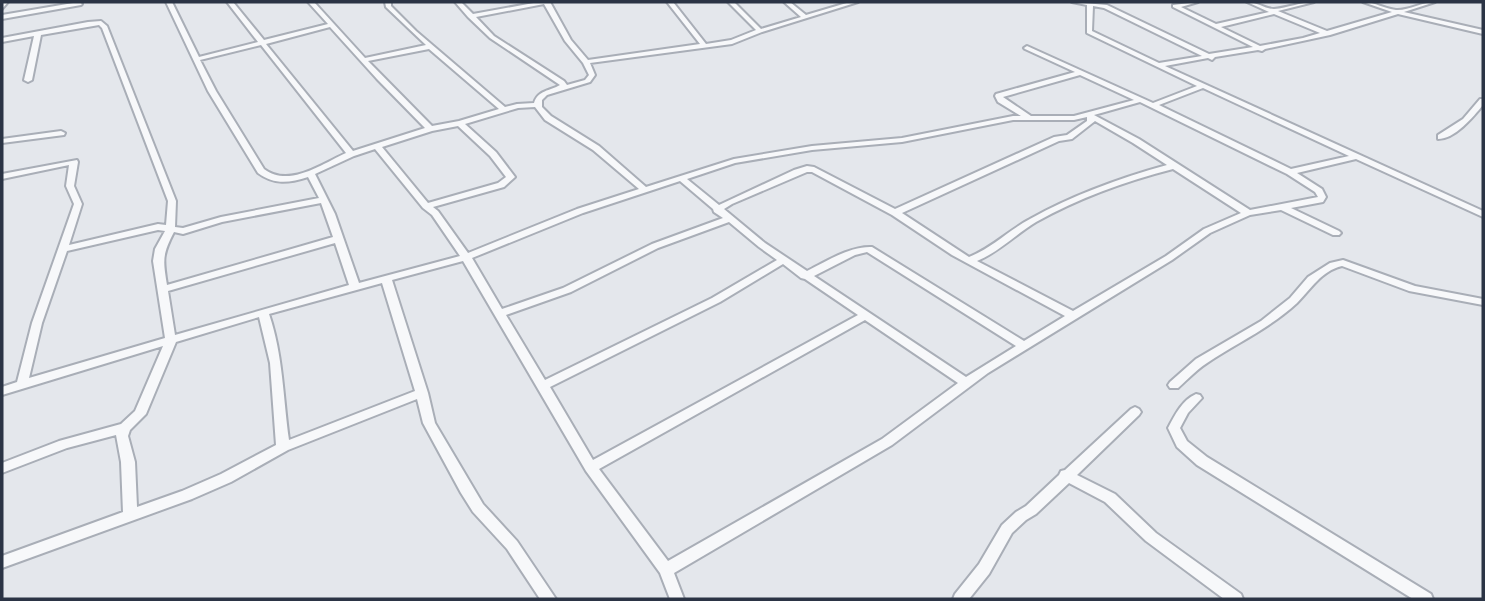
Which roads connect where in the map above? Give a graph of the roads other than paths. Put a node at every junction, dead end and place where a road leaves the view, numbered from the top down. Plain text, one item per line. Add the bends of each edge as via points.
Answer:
1 (5, 2) edge
2 (169, 2) edge
3 (230, 2) edge
4 (311, 2) edge
5 (388, 2) edge
6 (457, 2) edge
7 (546, 2) edge
8 (670, 2) edge
9 (731, 2) edge
10 (787, 2) edge
11 (851, 2) edge
12 (1075, 2) edge
13 (1165, 2) edge
14 (1195, 2) edge
15 (1250, 2) edge
16 (1311, 2) edge
17 (1366, 2) edge
18 (1432, 2) edge
19 (79, 3) edge
20 (525, 4) edge
21 (1090, 5) junction
22 (1175, 6) junction
23 (2, 7) edge
24 (1274, 12) junction
25 (1395, 13) junction
26 (470, 16) junction
27 (2, 17) edge
28 (805, 17) junction
29 (333, 25) junction
30 (1216, 26) junction
31 (68, 27) junction
32 (760, 31) junction
33 (1483, 32) edge
34 (38, 33) junction
35 (1328, 34) junction
36 (2, 40) edge
37 (263, 41) junction
38 (432, 46) junction
39 (705, 47) junction
40 (1027, 48) dead end
41 (1262, 48) junction
42 (1212, 58) junction
43 (197, 59) junction
44 (365, 60) junction
45 (586, 62) junction
46 (1158, 65) junction
47 (1080, 73) junction
48 (28, 80) dead end
49 (1203, 86) junction
50 (560, 89) junction
51 (1141, 100) junction
52 (1483, 101) edge
53 (538, 105) junction
54 (1153, 105) junction
55 (504, 110) junction
56 (1089, 115) junction
57 (1028, 117) junction
58 (460, 123) junction
59 (429, 129) junction
60 (61, 133) dead end
61 (1441, 137) dead end
62 (2, 141) edge
63 (377, 146) junction
64 (351, 154) junction
65 (1353, 157) junction
66 (1173, 166) junction
67 (1290, 172) junction
68 (310, 173) junction
69 (2, 176) edge
70 (681, 178) junction
71 (645, 190) junction
72 (323, 200) junction
73 (426, 206) junction
74 (1282, 207) junction
75 (717, 210) junction
76 (895, 213) junction
77 (1248, 213) junction
78 (1483, 214) edge
79 (728, 219) junction
80 (170, 230) junction
81 (1336, 233) dead end
82 (337, 239) junction
83 (62, 249) junction
84 (466, 257) junction
85 (783, 260) junction
86 (969, 260) junction
87 (806, 276) junction
88 (386, 279) junction
89 (355, 287) junction
90 (163, 289) junction
91 (1483, 302) edge
92 (263, 312) junction
93 (499, 314) junction
94 (864, 316) junction
95 (1074, 316) junction
96 (171, 341) junction
97 (1025, 346) junction
98 (967, 384) junction
99 (22, 385) junction
100 (544, 385) junction
101 (1174, 385) dead end
102 (2, 391) edge
103 (422, 393) junction
104 (1196, 398) dead end
105 (1135, 412) dead end
106 (124, 428) junction
107 (283, 447) junction
108 (591, 467) junction
109 (2, 468) edge
110 (1066, 475) junction
111 (130, 516) junction
112 (2, 562) edge
113 (666, 570) junction
114 (549, 599) edge
115 (677, 599) edge
116 (960, 599) edge
117 (1236, 599) edge
118 (1426, 599) edge

1 - 23 street
2 - 43 street
3 - 37 street
4 - 29 street
5 - 38 street via 404,23
6 - 26 street
7 - 20 street
7 - 45 street
8 - 39 street
9 - 32 street
10 - 28 street
11 - 28 street
12 - 21 street
13 - 22 street
14 - 22 street
15 - 24 street
16 - 24 street
17 - 25 street
18 - 25 street
19 - 27 street
19 - 31 street
20 - 26 street
21 - 42 street via 1105,6
21 - 46 street via 1089,32
22 - 30 street
24 - 30 street
24 - 35 street
25 - 33 street
25 - 35 street
26 - 50 street via 492,37 562,82
28 - 32 street
29 - 37 street
29 - 44 street
30 - 41 street
31 - 34 street
31 - 80 street via 101,23 105,27 172,201
32 - 39 street
34 - 36 street
34 - 48 street
35 - 41 street
37 - 43 street
37 - 64 street
38 - 44 street
38 - 55 street
39 - 45 street
40 - 47 street
41 - 42 street
42 - 46 street
43 - 68 street via 261,171 280,181
44 - 59 street
45 - 50 street via 592,75 588,81
46 - 49 street
47 - 51 street
47 - 57 street via 999,96
49 - 54 street
49 - 65 street
50 - 53 street via 544,93
51 - 54 street
51 - 56 street
52 - 61 street
53 - 55 street
53 - 71 street via 548,118 597,148
54 - 67 street
55 - 58 street
56 - 57 street
56 - 66 street
56 - 76 street via 1091,122 1069,137
57 - 70 street via 902,140 749,158
58 - 59 street
58 - 73 street via 511,177 501,185
59 - 63 street
60 - 62 street
63 - 64 street
63 - 73 street
64 - 68 street
65 - 67 street
65 - 78 street
66 - 77 street
66 - 86 street via 1055,209
67 - 74 street via 1322,197
68 - 72 street
69 - 83 street via 74,162 70,186 78,210
70 - 71 street
70 - 75 street
71 - 84 street
72 - 80 street
72 - 82 street via 332,213
73 - 84 street
74 - 77 street
74 - 81 street
75 - 76 street via 807,169 830,176
75 - 79 street
76 - 86 street
77 - 95 street via 1207,231
79 - 85 street
79 - 93 street via 655,246 567,290
80 - 83 street via 158,227
80 - 90 street via 158,261
82 - 89 street
82 - 90 street
83 - 99 street
84 - 88 street
84 - 93 street
85 - 87 street
85 - 100 street via 716,300
86 - 95 street
87 - 94 street
87 - 97 street via 869,249
88 - 89 street
88 - 103 street
89 - 92 street
90 - 96 street
91 - 101 street via 1413,289 1343,263 1334,265 1265,323 1200,362
92 - 96 street
92 - 107 street via 274,341
93 - 100 street
94 - 98 street
94 - 108 street
95 - 97 street
96 - 99 street
96 - 106 street via 140,414
97 - 98 street
98 - 113 street via 887,442
99 - 102 street
100 - 108 street
103 - 107 street
103 - 114 street via 429,423 466,489
104 - 118 street via 1174,428 1182,444 1236,483
105 - 110 street
106 - 109 street
106 - 111 street
107 - 111 street via 226,478
108 - 113 street
110 - 116 street via 1003,531 985,569
110 - 117 street via 1110,498 1151,537
111 - 112 street
113 - 115 street

